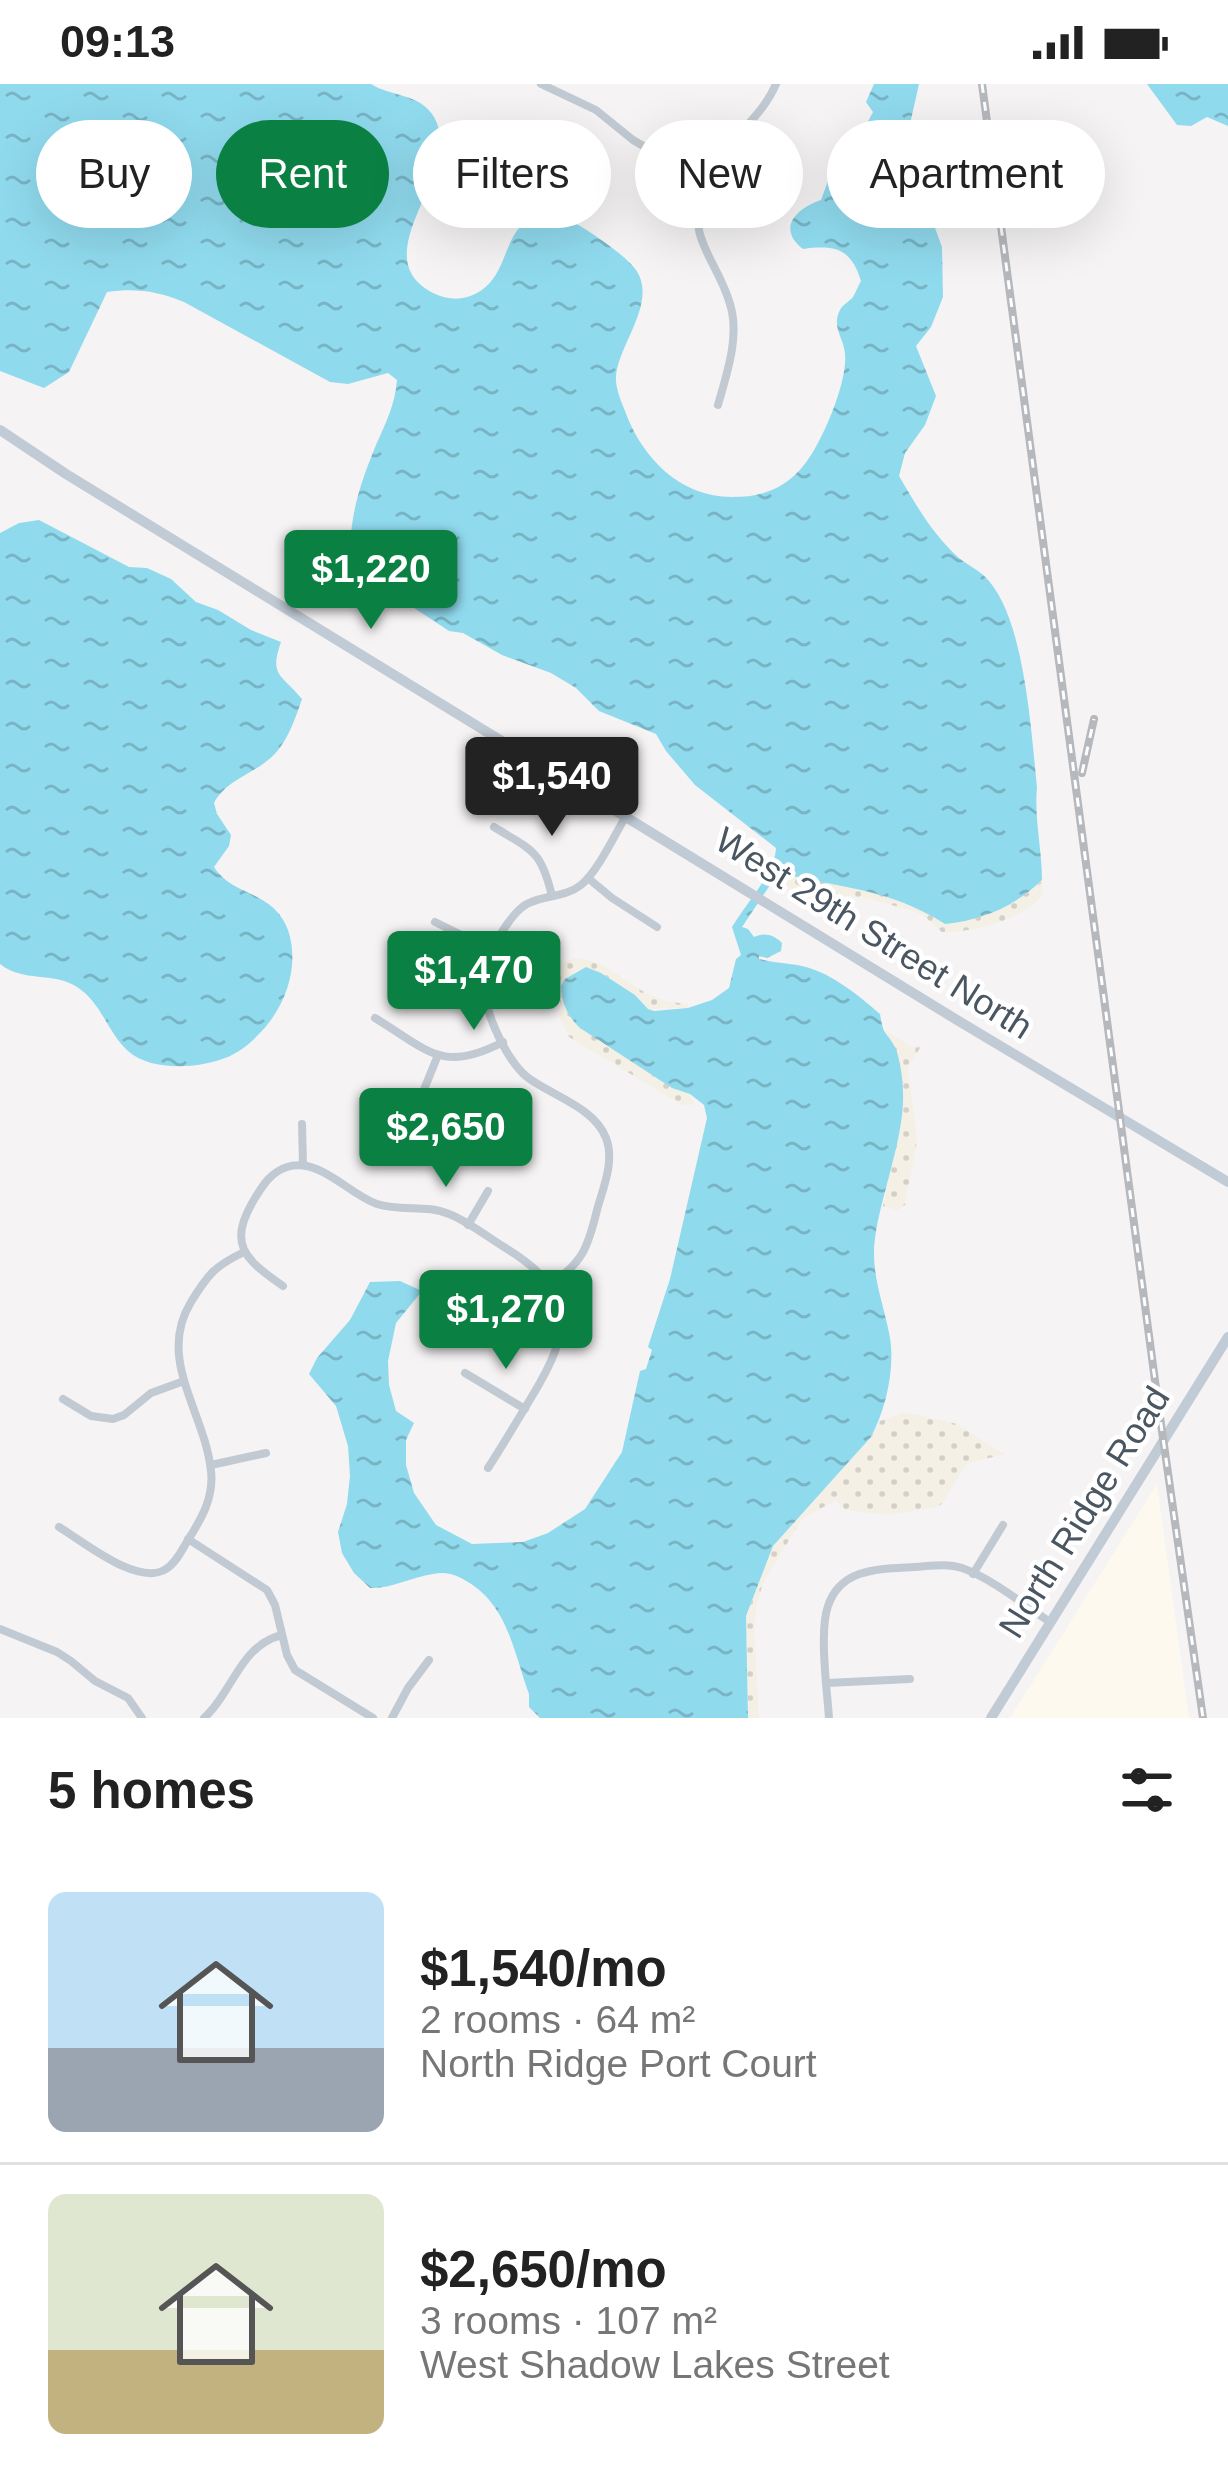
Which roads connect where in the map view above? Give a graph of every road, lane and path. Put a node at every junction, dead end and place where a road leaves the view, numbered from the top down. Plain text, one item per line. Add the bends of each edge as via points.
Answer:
1 (542, 84) edge
2 (776, 84) edge
3 (754, 120) edge
4 (635, 141) edge
5 (697, 228) edge
6 (718, 405) dead end
7 (0, 430) edge
8 (626, 816) junction
9 (494, 827) dead end
10 (588, 878) junction
11 (552, 896) junction
12 (435, 922) dead end
13 (657, 927) dead end
14 (492, 950) junction
15 (375, 1018) dead end
16 (503, 1042) junction
17 (438, 1055) junction
18 (423, 1092) dead end
19 (302, 1124) dead end
20 (303, 1166) junction
21 (1228, 1182) edge
22 (488, 1191) dead end
23 (468, 1225) junction
24 (244, 1252) junction
25 (550, 1284) junction
26 (283, 1286) dead end
27 (1228, 1337) edge
28 (465, 1372) dead end
29 (184, 1381) junction
30 (63, 1400) dead end
31 (525, 1409) junction
32 (266, 1453) dead end
33 (211, 1465) junction
34 (488, 1468) dead end
35 (1004, 1525) dead end
36 (59, 1527) dead end
37 (188, 1540) junction
38 (973, 1574) junction
39 (1050, 1622) junction
40 (0, 1629) edge
41 (282, 1635) junction
42 (429, 1660) dead end
43 (910, 1679) dead end
44 (827, 1683) junction
45 (142, 1718) edge
46 (204, 1718) edge
47 (373, 1718) edge
48 (392, 1718) edge
49 (829, 1718) edge
50 (991, 1718) edge

1 - 4 street via 596,110
2 - 3 street
5 - 6 street via 732,308
7 - 8 main road, West 29th Street North
8 - 10 street
8 - 21 main road, West 29th Street North
9 - 11 street via 536,854
10 - 11 street
10 - 13 street
11 - 14 street via 517,911
12 - 14 street
14 - 16 street via 483,995
15 - 17 street
16 - 17 street via 469,1058
16 - 25 street via 527,1078 591,1117 609,1147 590,1241 579,1262
17 - 18 street
19 - 20 street
20 - 23 street via 379,1204 443,1211
20 - 24 street via 285,1168 263,1186 241,1225
22 - 23 street
23 - 25 street
24 - 26 street
24 - 29 street via 212,1270 185,1311 177,1348
25 - 31 street via 561,1340
27 - 39 main road, North Ridge Road
28 - 31 street
29 - 30 street via 113,1419
29 - 33 street
31 - 34 street
32 - 33 street
33 - 37 street via 209,1498
35 - 38 street
36 - 37 street via 144,1575 167,1568
37 - 41 street via 266,1590
38 - 39 street
38 - 44 street via 943,1565 851,1577 826,1609
39 - 50 main road, North Ridge Road
40 - 45 street via 71,1661 128,1698
41 - 46 street via 246,1658
41 - 47 street via 295,1670
42 - 48 street
43 - 44 street
44 - 49 street

